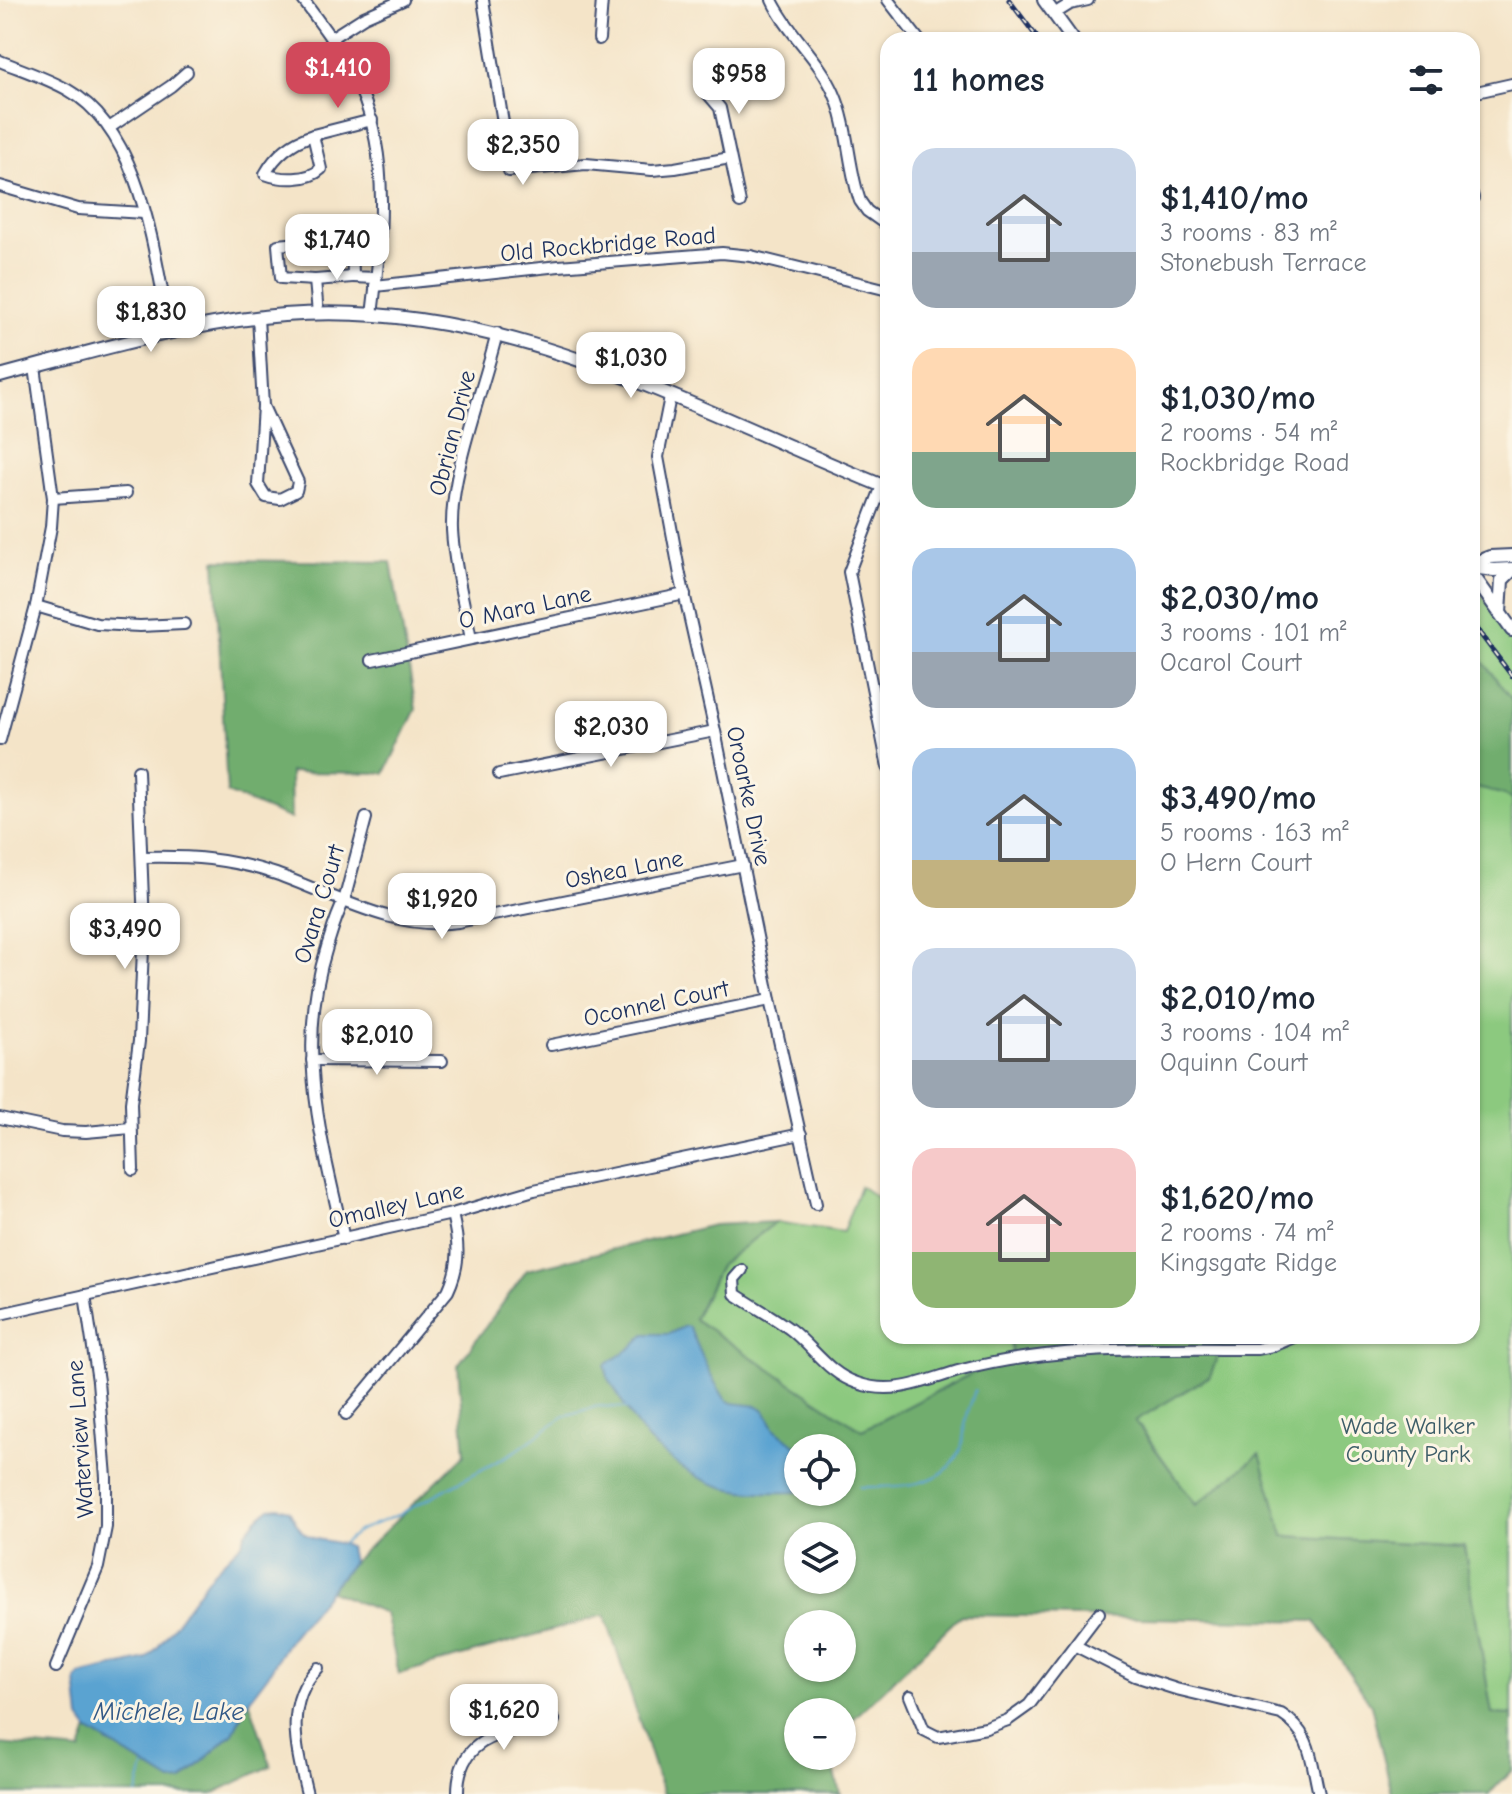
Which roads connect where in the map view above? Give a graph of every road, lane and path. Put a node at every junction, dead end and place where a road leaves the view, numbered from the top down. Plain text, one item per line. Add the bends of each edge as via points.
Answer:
1 (303, 0) edge
2 (403, 0) edge
3 (483, 0) edge
4 (602, 0) edge
5 (772, 0) edge
6 (888, 0) edge
7 (1044, 0) edge
8 (1088, 0) edge
9 (1054, 14) junction
10 (913, 32) edge
11 (1067, 32) edge
12 (331, 38) junction
13 (599, 39) dead end
14 (0, 61) edge
15 (187, 72) dead end
16 (1512, 84) edge
17 (1480, 91) edge
18 (708, 94) dead end
19 (372, 120) junction
20 (109, 128) junction
21 (313, 135) junction
22 (730, 158) junction
23 (0, 186) edge
24 (740, 203) dead end
25 (144, 213) junction
26 (880, 220) edge
27 (352, 239) junction
28 (378, 239) junction
29 (353, 277) junction
30 (315, 280) junction
31 (376, 282) junction
32 (880, 288) edge
33 (318, 314) junction
34 (372, 315) junction
35 (258, 317) junction
36 (170, 332) junction
37 (497, 333) junction
38 (35, 367) junction
39 (0, 376) edge
40 (670, 397) junction
41 (263, 406) junction
42 (880, 485) edge
43 (126, 493) dead end
44 (53, 498) junction
45 (880, 499) edge
46 (1512, 556) edge
47 (1480, 561) edge
48 (1480, 566) edge
49 (1512, 569) edge
50 (1480, 585) edge
51 (685, 594) junction
52 (36, 606) junction
53 (1500, 613) junction
54 (184, 624) dead end
55 (1512, 630) edge
56 (471, 639) junction
57 (372, 660) dead end
58 (880, 727) edge
59 (715, 731) junction
60 (0, 740) edge
61 (138, 771) dead end
62 (499, 774) dead end
63 (366, 818) dead end
64 (142, 857) junction
65 (743, 865) junction
66 (344, 901) junction
67 (770, 1000) junction
68 (551, 1045) dead end
69 (312, 1060) junction
70 (442, 1061) dead end
71 (0, 1118) edge
72 (131, 1128) junction
73 (801, 1134) junction
74 (133, 1170) dead end
75 (816, 1204) dead end
76 (452, 1214) junction
77 (344, 1239) junction
78 (742, 1270) dead end
79 (85, 1295) junction
80 (0, 1314) edge
81 (1278, 1344) edge
82 (346, 1414) dead end
83 (1099, 1613) dead end
84 (1076, 1646) junction
85 (56, 1667) dead end
86 (318, 1668) dead end
87 (910, 1696) dead end
88 (554, 1720) dead end
89 (307, 1794) edge
90 (458, 1794) edge
91 (1319, 1794) edge

1 - 12 street
2 - 12 street
3 - 22 street via 509,171 586,164 652,170
4 - 13 street
5 - 26 street via 835,95 860,201
6 - 10 street
7 - 9 main road
8 - 9 street
9 - 11 main road
12 - 19 street
14 - 20 street via 68,90
15 - 20 street
16 - 17 street
18 - 22 street via 720,108
19 - 21 street
19 - 28 street via 380,169
20 - 25 street via 130,166
21 - 21 street via 276,156 265,174 316,174 321,169
22 - 24 street
23 - 25 street via 78,209
25 - 36 street
27 - 28 street
27 - 29 street
27 - 30 street, Old Rockbridge Road via 278,245 281,278
28 - 31 street
29 - 30 street, Old Rockbridge Road
29 - 31 street, Old Rockbridge Road
30 - 33 street
31 - 32 street, Old Rockbridge Road via 722,253
31 - 34 street
33 - 34 main road
33 - 35 main road
34 - 37 main road
35 - 36 main road
35 - 41 street
36 - 38 main road
37 - 40 main road via 581,359
37 - 56 street, Obrian Drive via 453,503 454,547
38 - 39 main road
38 - 44 street
40 - 42 main road
40 - 51 street, Oroarke Drive via 658,457
41 - 41 street via 258,484 266,497 280,499 296,491 298,482
43 - 44 street
44 - 52 street
45 - 58 street via 849,572
46 - 47 main road
48 - 49 main road
49 - 53 main road via 1502,580
50 - 53 main road
51 - 56 street, O Mara Lane
51 - 59 street, Oroarke Drive
52 - 54 street via 97,624
52 - 60 street
53 - 55 main road
56 - 57 street, O Mara Lane
59 - 62 street
59 - 65 street, Oroarke Drive
61 - 64 street
63 - 66 street, Ovara Court
64 - 66 street, Oshea Lane via 200,856 229,862
64 - 72 street via 142,986
65 - 66 street, Oshea Lane via 446,924 410,922
65 - 67 street, Oroarke Drive
66 - 69 street, Ovara Court via 317,978
67 - 68 street, Oconnel Court
67 - 73 street, Oroarke Drive
69 - 70 street
69 - 77 street, Ovara Court via 319,1132
71 - 72 street via 62,1131
72 - 74 street
73 - 75 street, Oroarke Drive
73 - 76 street, Omalley Lane via 534,1190
76 - 77 street, Omalley Lane
76 - 82 street via 459,1252 448,1291
77 - 79 street, Omalley Lane
78 - 81 street via 734,1279 735,1294 792,1331 835,1373 871,1387 906,1387 1050,1355
79 - 80 street, Omalley Lane
79 - 85 street, Waterview Lane via 98,1381 106,1527 98,1567
83 - 84 street
84 - 87 street via 1029,1705 986,1728 938,1737 924,1730
84 - 91 street via 1135,1676 1281,1714 1304,1734
86 - 89 street via 306,1680 297,1707 295,1742
88 - 90 street via 484,1740 466,1755

